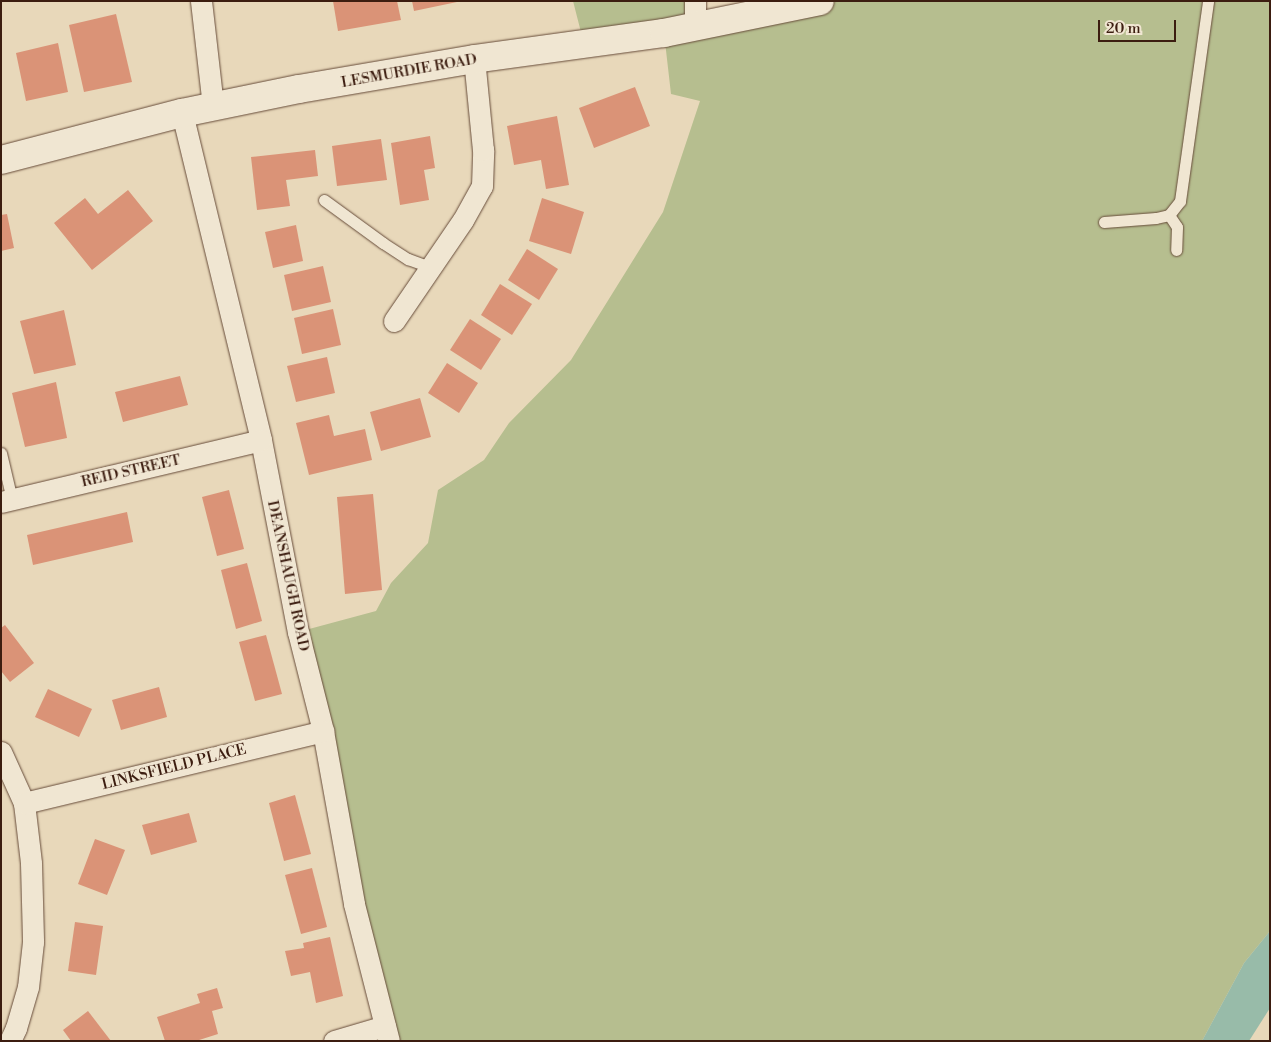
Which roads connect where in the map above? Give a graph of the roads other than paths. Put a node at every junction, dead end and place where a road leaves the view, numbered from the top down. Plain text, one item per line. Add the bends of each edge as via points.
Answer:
1 (201, 1) edge
2 (820, 1) edge
3 (1208, 1) edge
4 (695, 14) edge
5 (474, 59) junction
6 (213, 107) junction
7 (182, 113) junction
8 (1, 160) edge
9 (324, 200) dead end
10 (1169, 215) junction
11 (1104, 222) dead end
12 (1176, 250) dead end
13 (430, 267) junction
14 (394, 321) dead end
15 (261, 440) junction
16 (1, 452) edge
17 (7, 501) edge
18 (323, 731) junction
19 (1, 752) edge
20 (24, 803) junction
21 (387, 1033) edge
22 (17, 1037) edge
23 (334, 1041) edge

1 - 6 street
2 - 4 street, LESMURDIE ROAD
3 - 10 lane via 1180,201
4 - 5 street, LESMURDIE ROAD via 611,41
5 - 6 street, LESMURDIE ROAD
5 - 13 street via 483,150 482,186
6 - 7 street, LESMURDIE ROAD
7 - 8 street, LESMURDIE ROAD
7 - 15 street, DEANSHAUGH ROAD
9 - 13 lane via 408,259
10 - 11 lane
10 - 12 lane via 1177,227
13 - 14 street
15 - 17 street, REID STREET
15 - 18 street, DEANSHAUGH ROAD via 298,632
16 - 17 lane
18 - 20 street, LINKSFIELD PLACE
18 - 21 street, DEANSHAUGH ROAD via 354,904
19 - 20 street
20 - 22 street via 31,864 33,942 28,987
21 - 23 street

